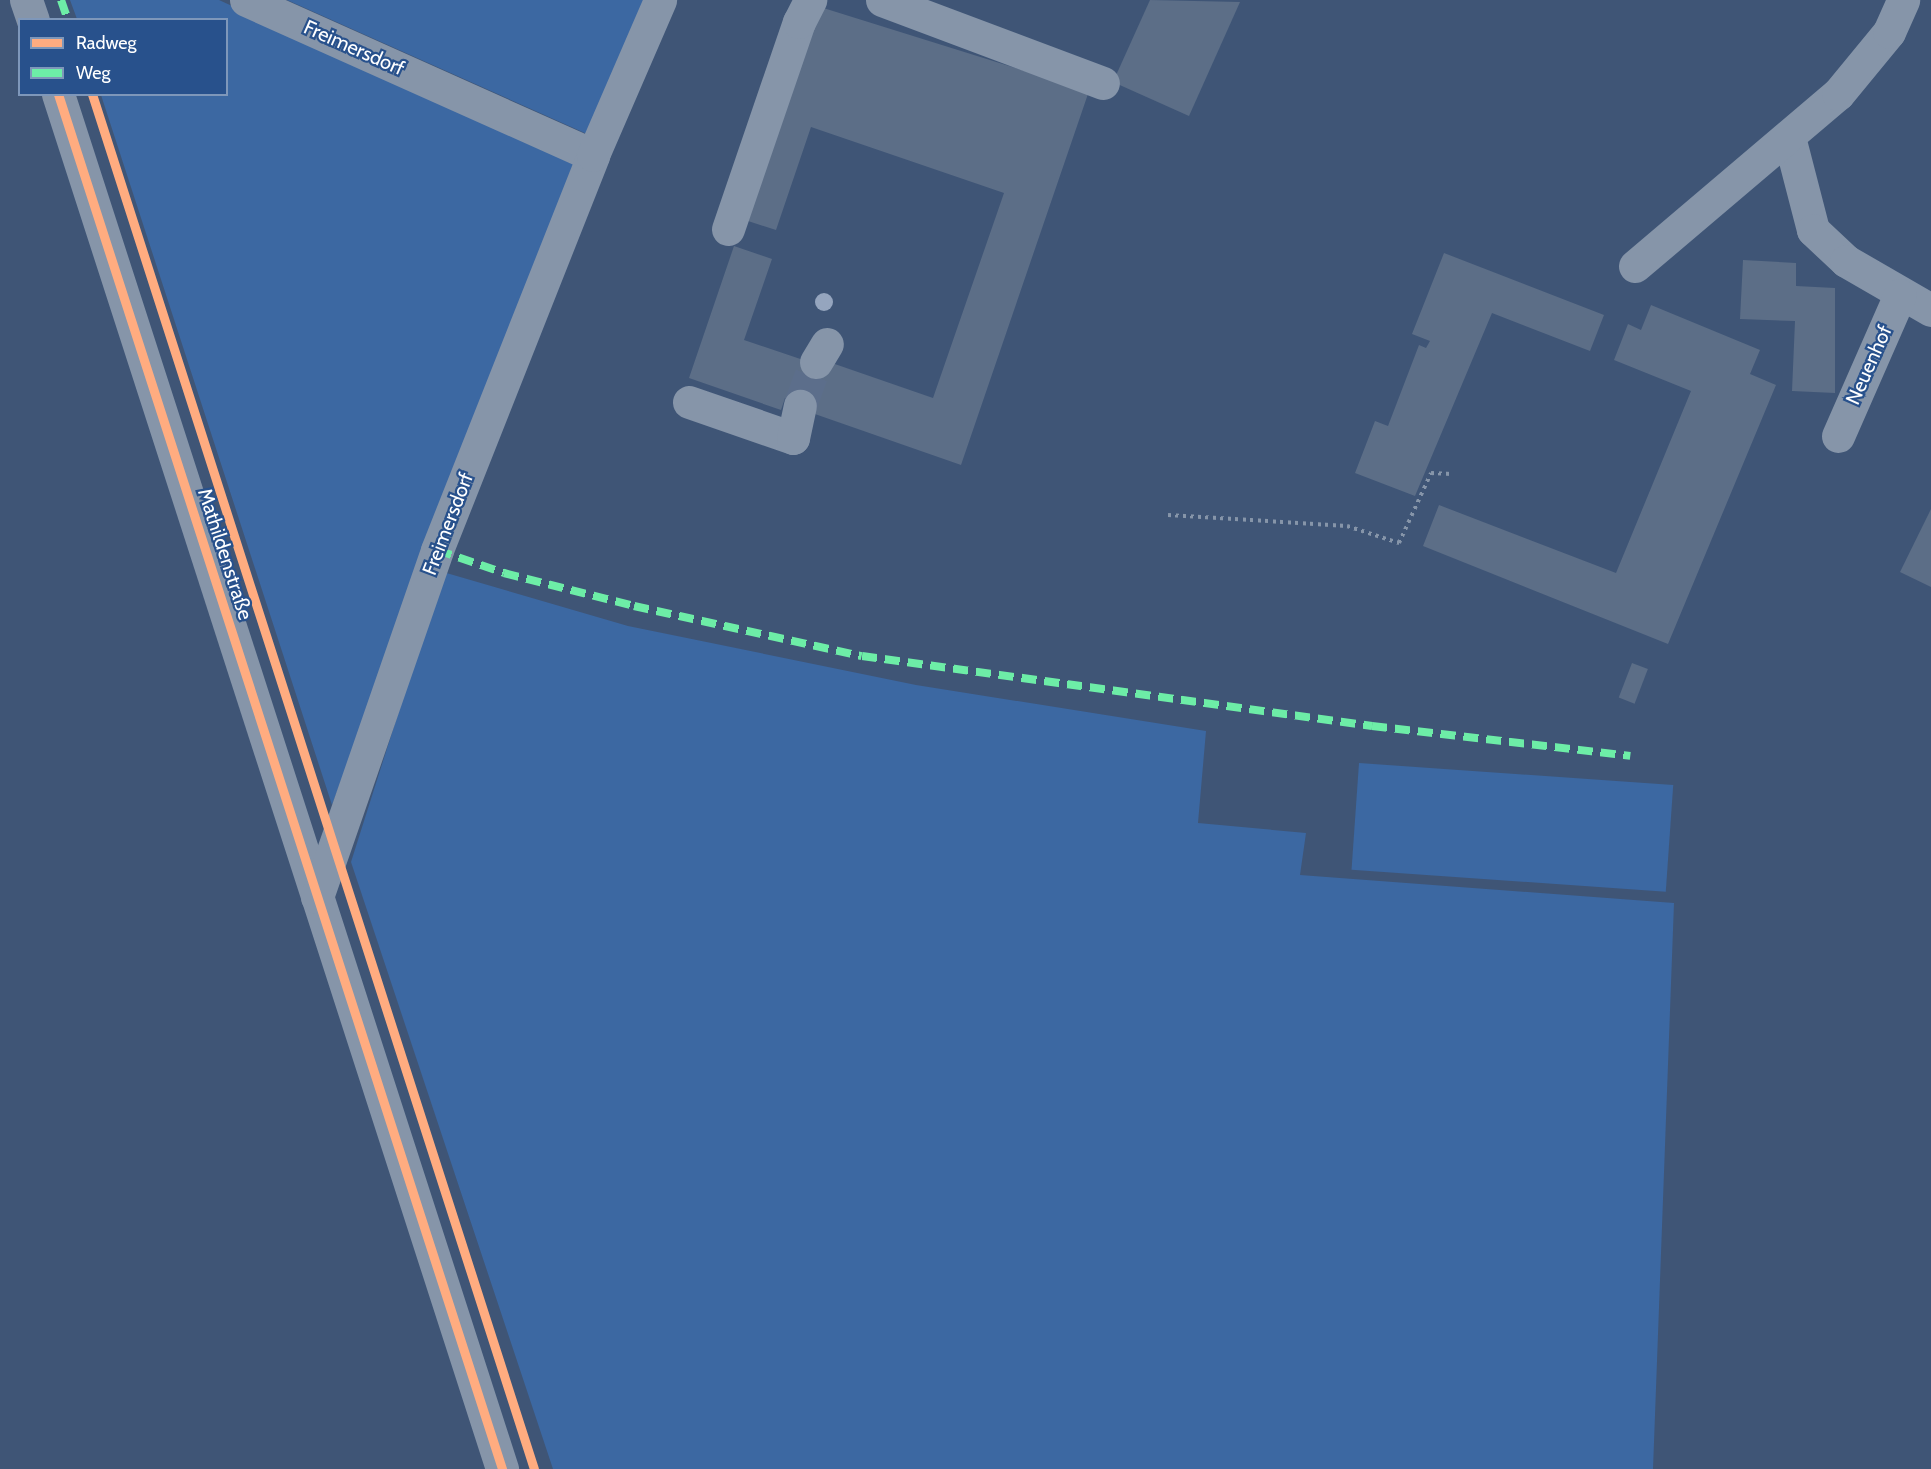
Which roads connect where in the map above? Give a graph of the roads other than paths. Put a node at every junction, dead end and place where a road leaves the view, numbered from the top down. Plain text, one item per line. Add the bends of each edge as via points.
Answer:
1 (26, 0) edge
2 (246, 0) edge
3 (660, 0) edge
4 (810, 0) edge
5 (882, 0) edge
6 (1903, 0) edge
7 (32, 18) edge
8 (1103, 83) dead end
9 (59, 96) edge
10 (1789, 138) junction
11 (593, 155) junction
12 (728, 229) dead end
13 (1635, 266) dead end
14 (1900, 295) junction
15 (1931, 310) edge
16 (688, 402) dead end
17 (800, 406) tunnel mouth
18 (1838, 435) dead end
19 (317, 897) junction
20 (502, 1469) edge

1 - 7 street
2 - 11 street, Freimersdorf
3 - 11 street, Freimersdorf
4 - 12 street
5 - 8 street
6 - 10 street via 1889,32 1845,86
9 - 19 street, Mathildenstraße
10 - 13 street
10 - 14 street via 1813,230 1846,261
11 - 19 street, Freimersdorf via 437,550
14 - 15 street
14 - 18 street, Neuenhof
16 - 17 street via 793,438
19 - 20 street, Mathildenstraße

